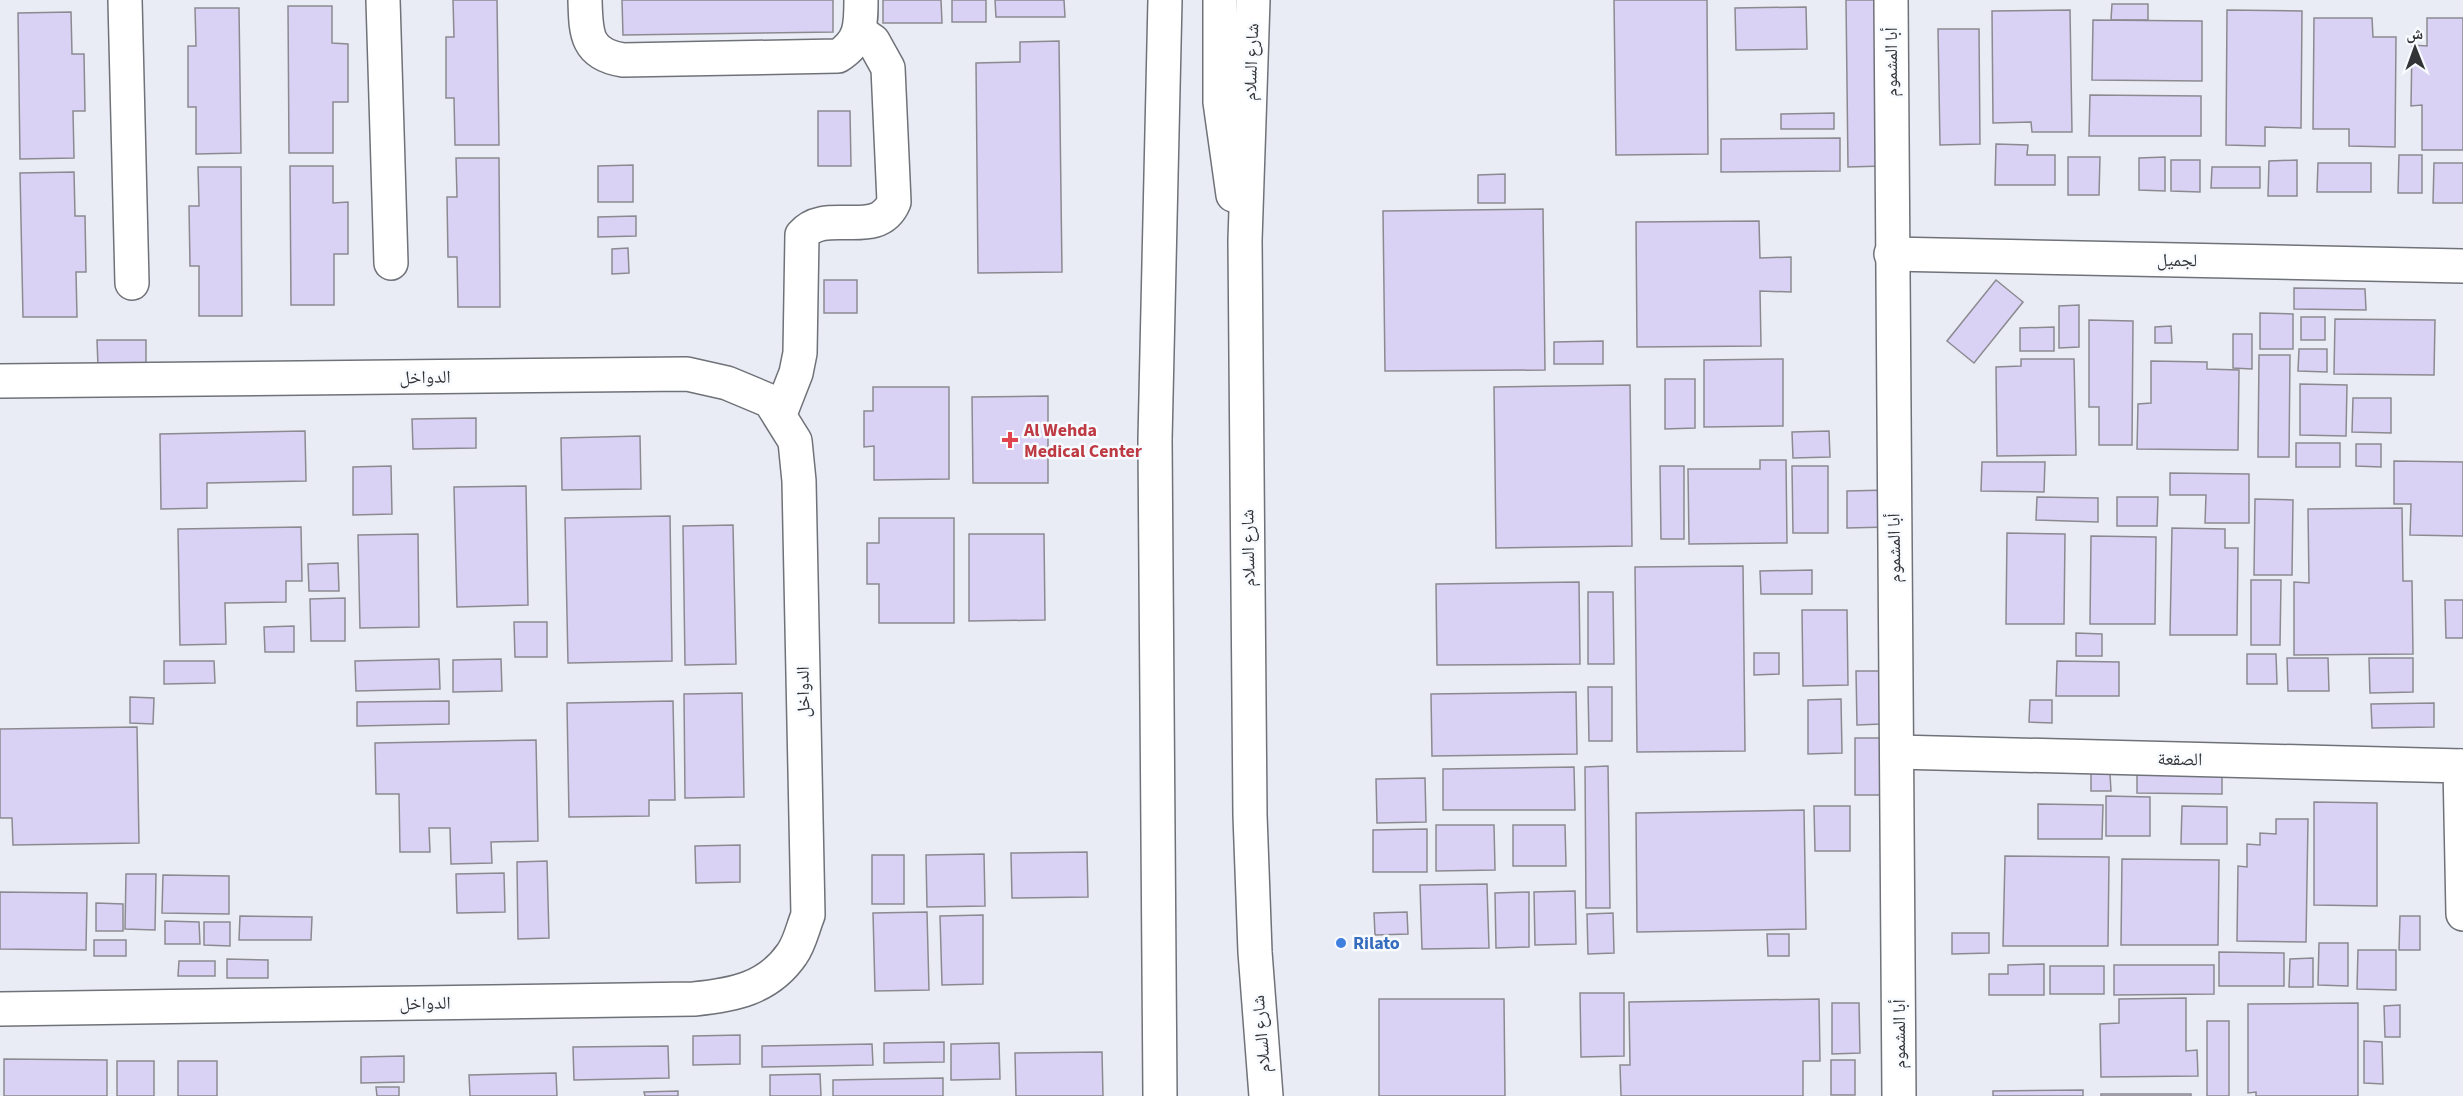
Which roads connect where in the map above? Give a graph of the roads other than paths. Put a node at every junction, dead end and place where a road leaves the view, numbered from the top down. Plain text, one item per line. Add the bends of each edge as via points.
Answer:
1 (125, 0) edge
2 (383, 0) edge
3 (585, 0) edge
4 (1146, 0) edge
5 (1165, 0) edge
6 (1220, 0) edge
7 (1891, 0) edge
8 (1254, 2) edge
9 (860, 16) edge
10 (1162, 52) junction
11 (1245, 240) junction
12 (1891, 254) junction
13 (391, 263) dead end
14 (2463, 266) edge
15 (132, 283) dead end
16 (0, 381) edge
17 (780, 414) junction
18 (1897, 753) junction
19 (2462, 766) edge
20 (2463, 914) edge
21 (0, 1009) edge
22 (1160, 1096) edge
23 (1266, 1096) edge
24 (1899, 1096) edge

1 - 15 street
2 - 13 street
3 - 9 street via 587,35 592,45 600,54 622,60 838,56 848,50
4 - 10 street
5 - 10 street
6 - 11 street via 1220,102 1225,148
7 - 12 street, أبا المشموم
8 - 11 street, شارع السلام
9 - 17 street via 888,68 894,202 890,211 876,222 815,224 802,234 800,352 793,384
10 - 22 street via 1155,440
11 - 23 street, شارع السلام via 1251,884
12 - 14 street, لجميل
12 - 18 street, أبا المشموم
16 - 17 street, الدواخل via 687,374 727,383 770,401
17 - 21 street, الدواخل via 795,441 799,481 808,915 794,953 769,980 734,994 694,999
18 - 19 street, الصقعة
18 - 24 street, أبا المشموم
19 - 20 street

